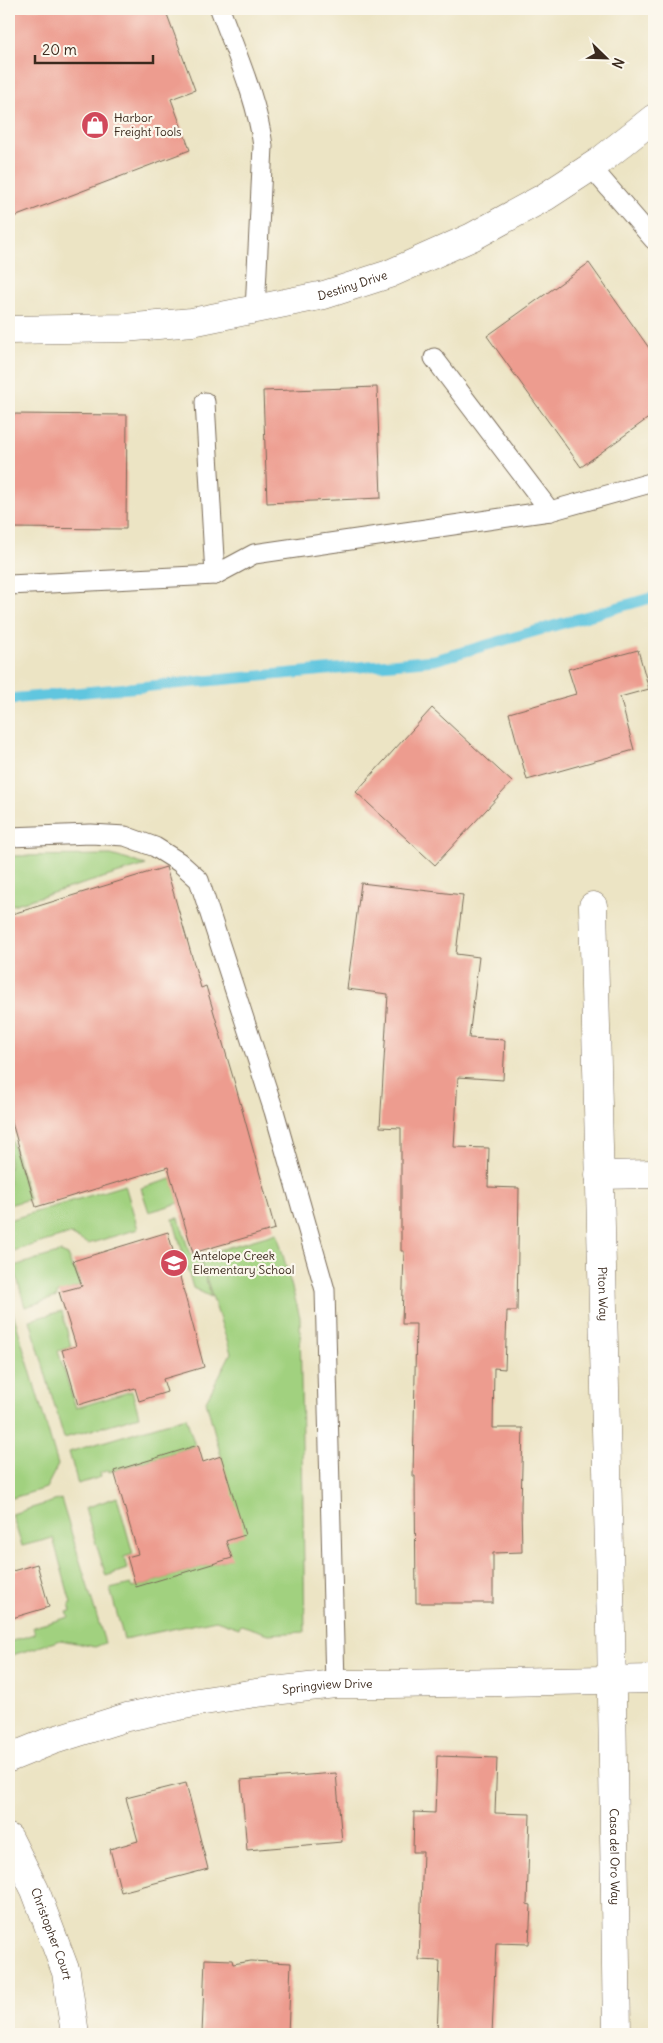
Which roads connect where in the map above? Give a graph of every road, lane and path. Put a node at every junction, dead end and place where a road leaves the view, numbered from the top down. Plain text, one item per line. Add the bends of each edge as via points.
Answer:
1 (220, 9) edge
2 (654, 118) edge
3 (591, 166) junction
4 (654, 240) edge
5 (255, 311) junction
6 (9, 330) edge
7 (434, 358) dead end
8 (205, 402) dead end
9 (654, 482) edge
10 (550, 511) junction
11 (215, 575) junction
12 (9, 585) edge
13 (9, 837) edge
14 (593, 906) dead end
15 (654, 1174) edge
16 (599, 1175) junction
17 (654, 1679) edge
18 (612, 1680) junction
19 (335, 1684) junction
20 (9, 1758) edge
21 (9, 1838) edge
22 (75, 2034) edge
23 (617, 2034) edge

1 - 5 lane via 261,127 263,146
2 - 3 street, Destiny Drive
3 - 4 lane
3 - 5 street, Destiny Drive via 545,198 472,237 389,274 324,295
5 - 6 street, Destiny Drive via 192,322 124,328
7 - 10 lane
8 - 11 lane
9 - 10 lane
10 - 11 lane via 254,554
11 - 12 lane
13 - 19 lane via 125,836 155,847 180,862 199,880 274,1111 325,1290
14 - 16 street, Piton Way
15 - 16 street
16 - 18 street, Piton Way
17 - 18 street, Springview Drive
18 - 19 street, Springview Drive
18 - 23 street, Casa del Oro Way
19 - 20 street, Springview Drive via 198,1702 127,1717
21 - 22 street, Christopher Court via 35,1890 66,1972

